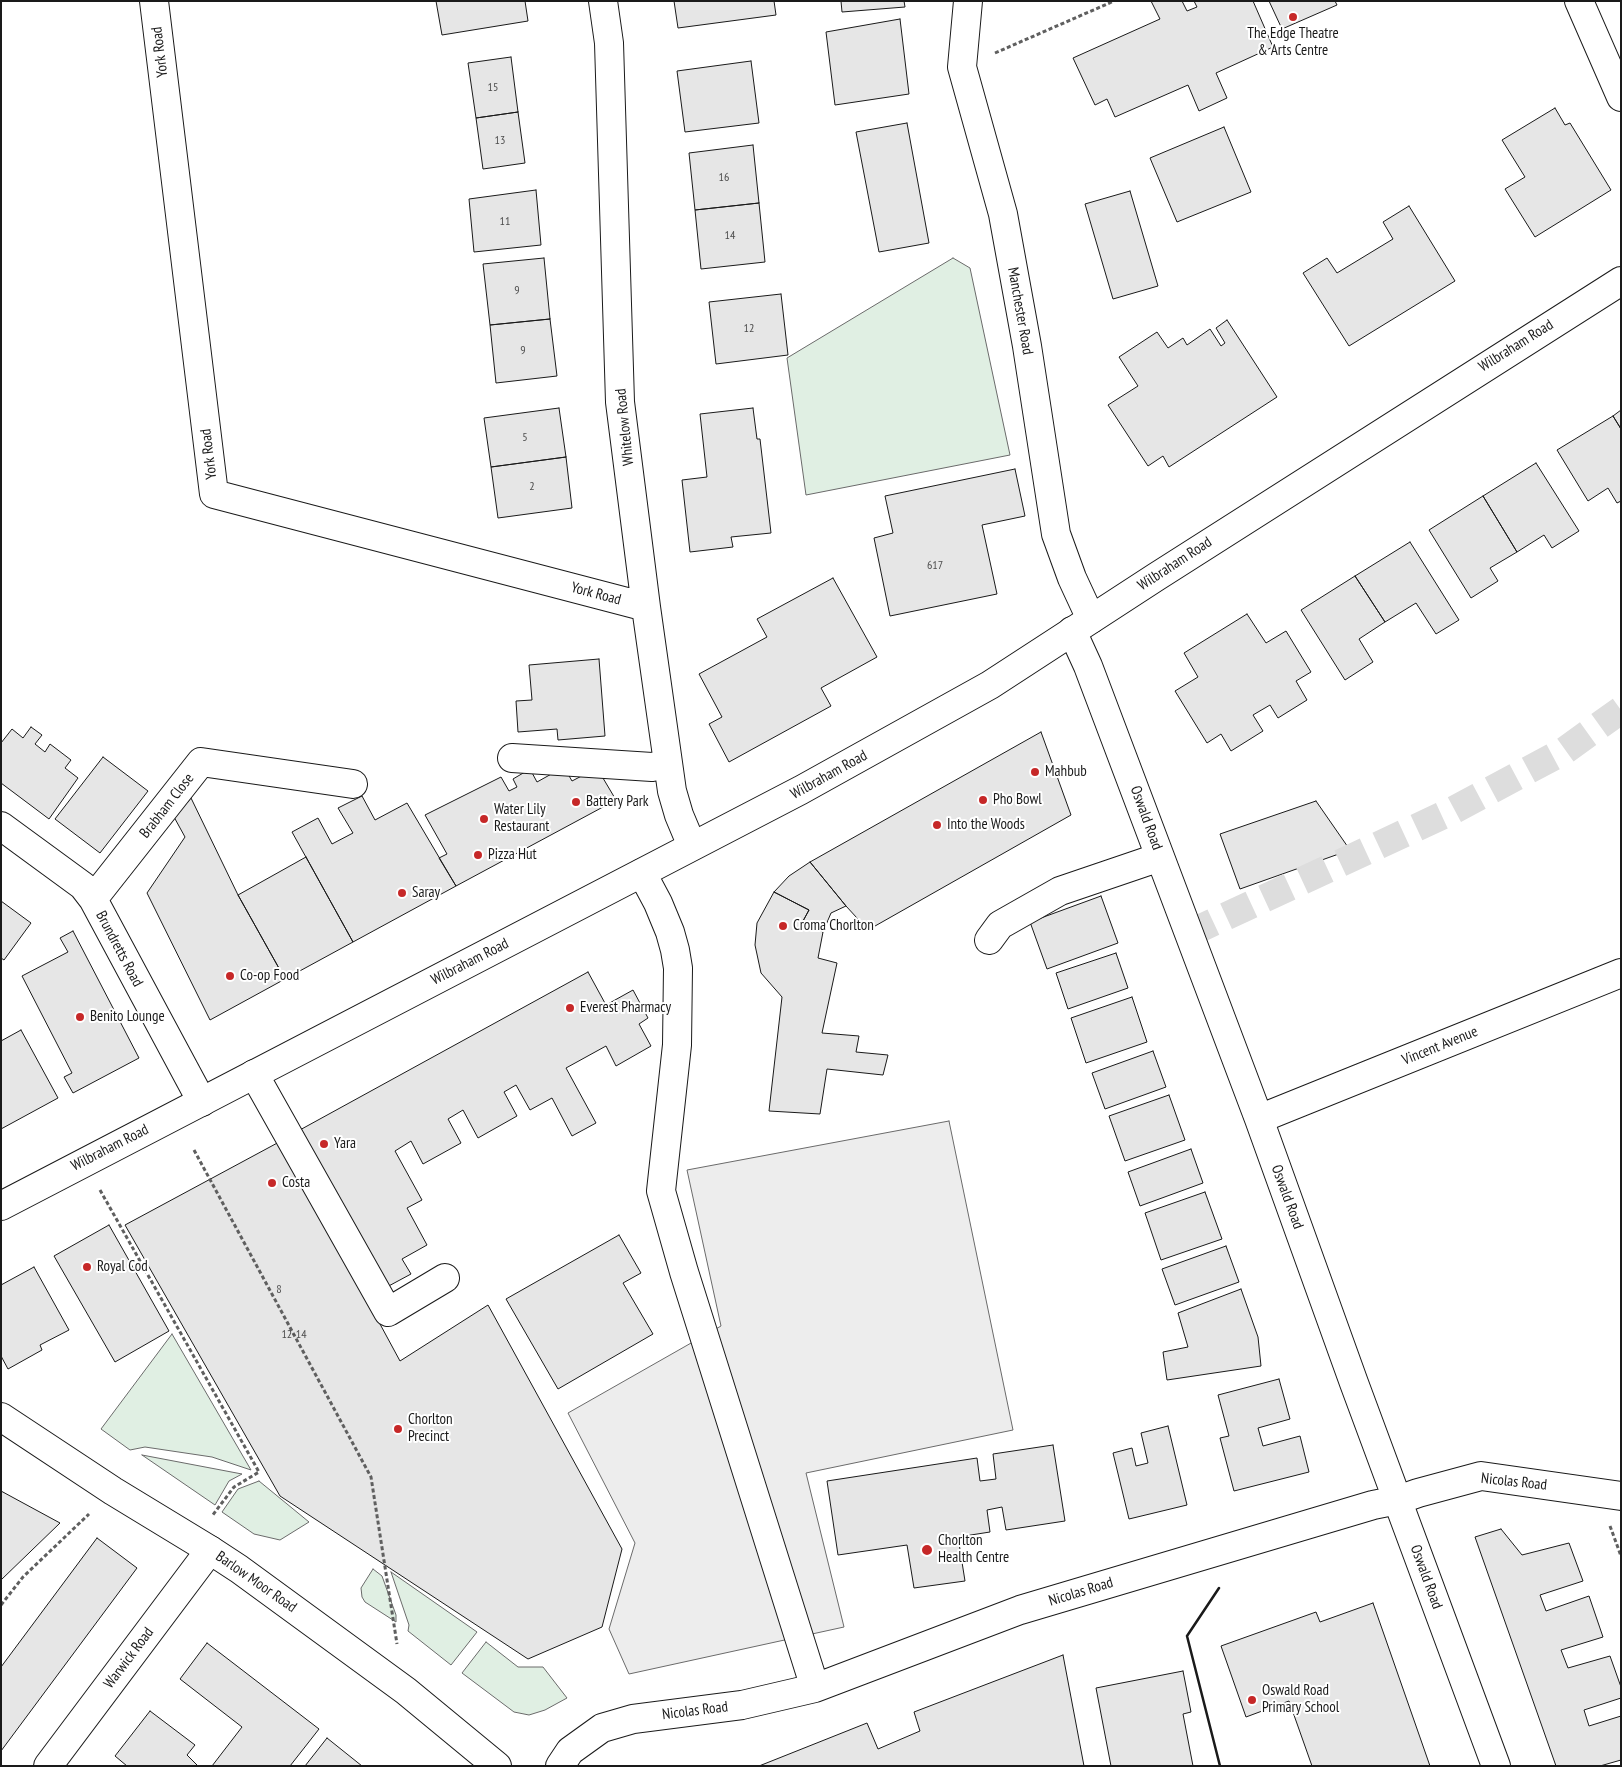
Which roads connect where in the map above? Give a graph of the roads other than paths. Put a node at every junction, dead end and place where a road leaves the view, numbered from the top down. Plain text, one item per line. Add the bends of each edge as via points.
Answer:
1 (154, 1) edge
2 (603, 1) edge
3 (968, 1) edge
4 (1579, 1) edge
5 (1621, 97) edge
6 (1621, 281) edge
7 (646, 607) junction
8 (1081, 625) junction
9 (512, 758) dead end
10 (668, 764) junction
11 (353, 784) dead end
12 (1, 826) edge
13 (692, 846) junction
14 (1160, 857) junction
15 (642, 873) junction
16 (92, 899) junction
17 (989, 940) dead end
18 (1621, 973) edge
19 (254, 1074) junction
20 (202, 1102) junction
21 (1259, 1119) junction
22 (1, 1206) edge
23 (445, 1278) dead end
24 (1, 1417) edge
25 (1621, 1496) edge
26 (1398, 1500) junction
27 (210, 1550) junction
28 (815, 1688) junction
29 (48, 1766) edge
30 (497, 1766) edge
31 (560, 1766) edge
32 (1496, 1766) edge

1 - 7 main road, York Road via 214,494
2 - 7 main road, Whitelow Road via 609,44 620,402
3 - 8 main road, Manchester Road via 962,68 1003,214 1056,534 1072,578
4 - 5 main road
6 - 8 main road, Wilbraham Road
7 - 10 main road, Whitelow Road
8 - 13 main road, Wilbraham Road via 973,694 809,786
8 - 14 main road, Oswald Road via 1088,666
9 - 10 main road via 652,767
10 - 13 main road, Whitelow Road via 679,815
11 - 16 main road, Brabham Close via 201,762
12 - 16 main road, Brundretts Road via 83,886
13 - 15 main road, Wilbraham Road
14 - 17 main road via 1060,891 1000,925
14 - 21 main road, Oswald Road
15 - 19 main road, Wilbraham Road
15 - 28 main road via 668,925 678,968 677,1045 661,1191
16 - 20 main road, Brundretts Road
18 - 21 main road, Vincent Avenue
19 - 20 main road, Wilbraham Road
19 - 23 main road via 388,1312
20 - 22 main road, Wilbraham Road
21 - 26 main road, Oswald Road
24 - 27 main road, Barlow Moor Road
25 - 26 main road, Nicolas Road via 1481,1476
26 - 28 main road, Nicolas Road via 1020,1610
26 - 32 main road, Oswald Road
27 - 29 main road, Warwick Road
27 - 30 main road, Barlow Moor Road via 406,1691
28 - 31 main road, Nicolas Road via 742,1705 634,1718 602,1728 570,1751

